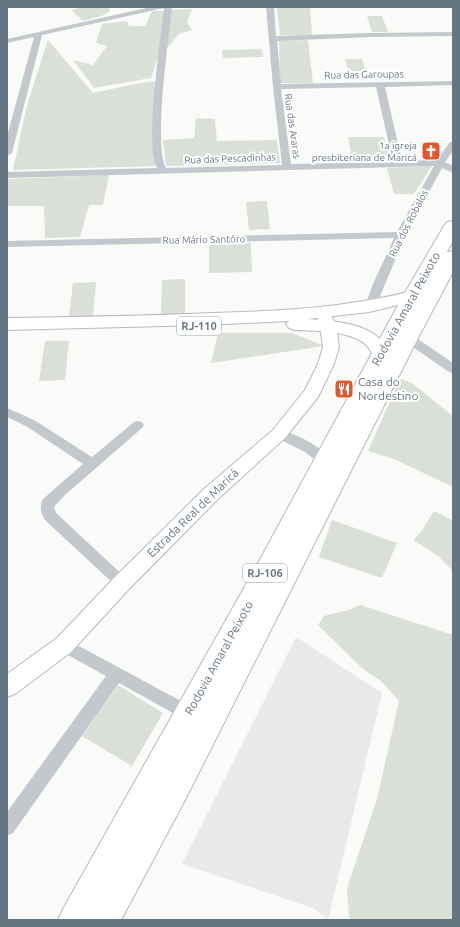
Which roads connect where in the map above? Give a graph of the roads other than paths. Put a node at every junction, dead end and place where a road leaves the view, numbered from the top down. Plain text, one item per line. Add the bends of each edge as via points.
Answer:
1 (161, 7) edge
2 (168, 7) edge
3 (270, 7) edge
4 (124, 10) edge
5 (39, 34) junction
6 (453, 34) edge
7 (272, 39) junction
8 (7, 41) edge
9 (453, 83) edge
10 (380, 85) junction
11 (276, 87) junction
12 (7, 118) edge
13 (17, 118) junction
14 (453, 144) edge
15 (7, 153) edge
16 (440, 163) junction
17 (398, 164) junction
18 (287, 167) junction
19 (453, 170) edge
20 (163, 171) junction
21 (7, 175) edge
22 (453, 226) edge
23 (400, 235) junction
24 (7, 244) edge
25 (453, 256) edge
26 (412, 296) junction
27 (371, 306) junction
28 (325, 319) junction
29 (256, 320) junction
30 (7, 324) edge
31 (7, 333) edge
32 (408, 338) junction
33 (381, 355) junction
34 (453, 369) edge
35 (7, 412) edge
36 (138, 426) dead end
37 (279, 434) junction
38 (322, 453) junction
39 (92, 463) junction
40 (122, 583) junction
41 (64, 645) junction
42 (116, 674) junction
43 (7, 687) edge
44 (188, 713) junction
45 (7, 827) edge
46 (74, 920) edge
47 (104, 920) edge

1 - 4 street
2 - 20 street via 156,147
3 - 7 street, Rua das Araras
4 - 5 street via 106,19
5 - 8 street
5 - 13 street
6 - 7 street
7 - 11 street, Rua das Araras
9 - 10 street, Rua das Garoupas
10 - 11 street, Rua das Garoupas
10 - 17 street
11 - 18 street, Rua das Araras
12 - 13 street
13 - 15 street
14 - 16 street, Rua dos Robalos
16 - 17 street, Rua das Pescadinhas
16 - 19 street, Rua das Pescadinhas
16 - 23 street, Rua dos Robalos
17 - 18 street, Rua das Pescadinhas
18 - 20 street, Rua das Pescadinhas
20 - 21 street, Rua das Pescadinhas
22 - 26 highway, Rodovia Amaral Peixoto / RJ-106
23 - 24 street, Rua Mário Santóro
23 - 27 street, Rua dos Robalos via 374,292
25 - 32 highway, Rodovia Amaral Peixoto / RJ-106
26 - 27 main road, RJ-110
26 - 33 highway, Rodovia Amaral Peixoto / RJ-106
27 - 28 main road, RJ-110
28 - 29 main road, RJ-110 via 283,324
28 - 33 main road, RJ-110 via 363,336 375,344
28 - 37 main road, Estrada Real de Maricá via 331,347 326,364 312,393
29 - 30 main road, RJ-110
29 - 31 main road, RJ-110
32 - 34 street
32 - 47 highway, Rodovia Amaral Peixoto / RJ-106 via 226,693
33 - 38 highway, Rodovia Amaral Peixoto / RJ-106
35 - 39 street via 19,416
36 - 39 street
37 - 38 street
37 - 40 main road, Estrada Real de Maricá via 211,494
38 - 44 highway, Rodovia Amaral Peixoto / RJ-106
39 - 40 street via 48,503 47,511
40 - 41 main road, Estrada Real de Maricá
41 - 42 street
41 - 43 main road, Estrada Real de Maricá
42 - 44 street
42 - 45 street
44 - 46 highway, Rodovia Amaral Peixoto / RJ-106

